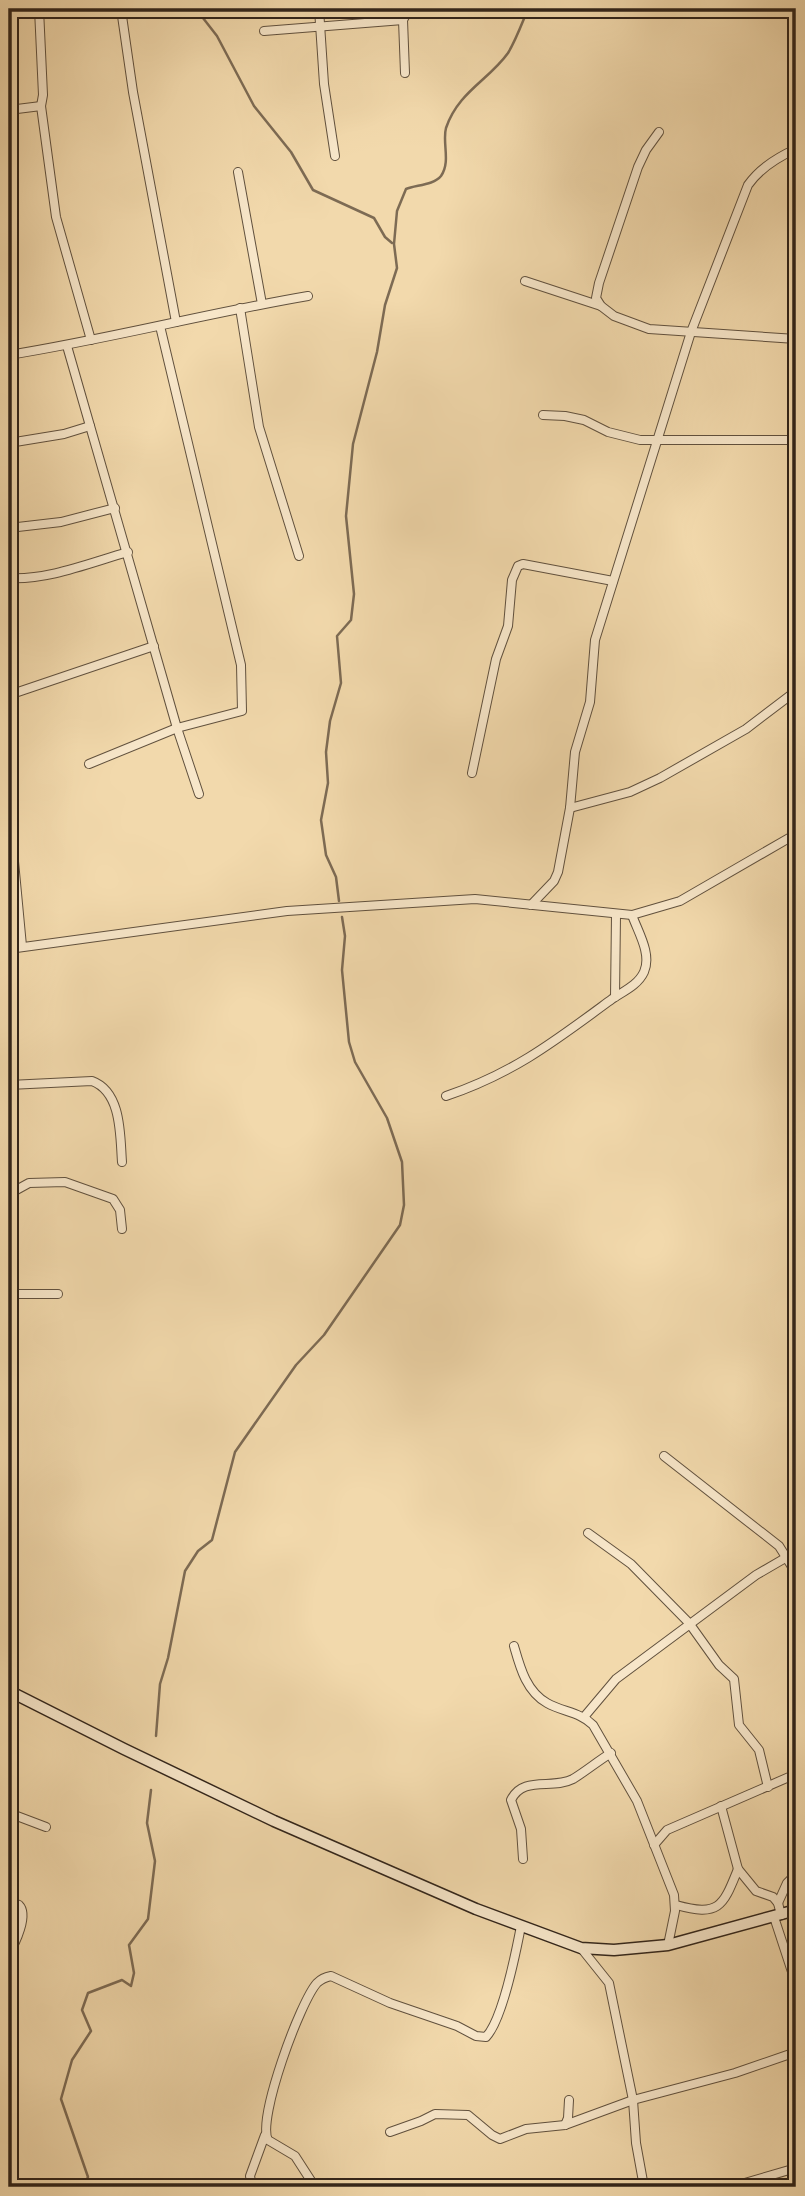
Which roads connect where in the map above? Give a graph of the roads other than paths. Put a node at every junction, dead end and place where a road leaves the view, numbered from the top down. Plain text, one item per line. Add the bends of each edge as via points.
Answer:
1 (39, 9) edge
2 (121, 9) edge
3 (319, 9) edge
4 (409, 9) edge
5 (403, 20) junction
6 (320, 27) junction
7 (264, 31) dead end
8 (405, 73) dead end
9 (41, 106) junction
10 (9, 110) edge
11 (659, 132) dead end
12 (796, 149) edge
13 (335, 156) dead end
14 (238, 172) dead end
15 (525, 281) dead end
16 (308, 296) dead end
17 (262, 304) junction
18 (601, 306) junction
19 (240, 308) junction
20 (176, 322) junction
21 (160, 326) junction
22 (691, 332) junction
23 (796, 339) edge
24 (91, 340) junction
25 (67, 346) junction
26 (9, 355) edge
27 (543, 415) dead end
28 (90, 426) junction
29 (796, 440) edge
30 (656, 442) junction
31 (9, 443) edge
32 (115, 508) junction
33 (9, 528) edge
34 (128, 552) junction
35 (299, 556) dead end
36 (9, 578) edge
37 (613, 581) junction
38 (154, 646) junction
39 (796, 691) edge
40 (9, 695) edge
41 (177, 728) junction
42 (89, 764) dead end
43 (472, 773) dead end
44 (199, 794) dead end
45 (570, 808) junction
46 (11, 830) dead end
47 (796, 834) edge
48 (531, 905) junction
49 (616, 915) junction
50 (632, 915) junction
51 (22, 947) junction
52 (9, 948) edge
53 (615, 997) junction
54 (9, 1085) edge
55 (446, 1096) dead end
56 (122, 1162) dead end
57 (9, 1194) edge
58 (122, 1229) dead end
59 (9, 1294) edge
60 (58, 1294) dead end
61 (664, 1455) dead end
62 (588, 1533) dead end
63 (787, 1557) junction
64 (796, 1573) edge
65 (689, 1623) junction
66 (514, 1646) dead end
67 (9, 1691) edge
68 (584, 1717) junction
69 (611, 1753) junction
70 (796, 1774) edge
71 (768, 1787) junction
72 (721, 1806) junction
73 (9, 1813) edge
74 (46, 1827) dead end
75 (654, 1845) junction
76 (523, 1859) dead end
77 (738, 1869) junction
78 (796, 1874) edge
79 (9, 1901) edge
80 (778, 1903) junction
81 (676, 1905) junction
82 (796, 1910) edge
83 (778, 1916) junction
84 (522, 1926) junction
85 (668, 1945) junction
86 (581, 1948) junction
87 (9, 1953) edge
88 (796, 1984) edge
89 (796, 2052) edge
90 (569, 2100) dead end
91 (633, 2100) junction
92 (565, 2125) junction
93 (390, 2132) dead end
94 (265, 2135) junction
95 (796, 2168) edge
96 (252, 2187) edge
97 (315, 2187) edge
98 (644, 2187) edge
99 (731, 2187) edge

1 - 9 street
2 - 20 street
3 - 6 street
4 - 5 street
5 - 6 street
5 - 8 street
6 - 7 street
6 - 13 street
9 - 10 street
9 - 24 street via 56,217
11 - 18 street via 638,167 599,283 596,298
12 - 22 street via 761,170 748,185
14 - 17 street
15 - 18 street
16 - 17 street
17 - 19 street
18 - 22 street via 649,329
19 - 20 street
19 - 35 street via 259,427
20 - 21 street
21 - 24 street
21 - 41 street via 241,665 243,703 238,713
22 - 23 street
22 - 30 street
24 - 25 street
25 - 26 street
25 - 28 street
27 - 30 street via 584,420 608,432
28 - 31 street
28 - 32 street
29 - 30 street
30 - 37 street
32 - 33 street via 61,522
32 - 34 street
34 - 36 street via 56,573
34 - 38 street
37 - 43 street via 518,566
37 - 45 street via 596,640 590,702 575,752
38 - 40 street
38 - 41 street
39 - 45 street via 746,729 660,778 630,792
41 - 42 street
41 - 44 street
45 - 48 street via 558,872
46 - 51 street
47 - 50 street via 680,901
48 - 49 street
48 - 51 street via 475,899 287,911
49 - 50 street
49 - 53 street
50 - 53 street via 646,951 645,970 638,982
51 - 52 street
53 - 55 street via 513,1069
54 - 56 street via 100,1084 120,1124
57 - 58 street via 29,1183 65,1182 113,1199 120,1210
59 - 60 street
61 - 63 street
62 - 65 street via 631,1564
63 - 64 street
63 - 65 street
65 - 68 street via 616,1679
65 - 71 street via 734,1678 740,1724 759,1749
66 - 68 street via 533,1690 546,1702
67 - 84 street via 274,1821
68 - 69 street
69 - 75 street via 638,1801
69 - 76 street via 566,1781 527,1785 514,1793 511,1800 521,1829
70 - 71 street
71 - 72 street
72 - 75 street via 667,1830
72 - 77 street
73 - 74 street
75 - 81 street
77 - 80 street via 756,1891
77 - 81 street via 718,1906 695,1910
78 - 80 street
79 - 87 street via 23,1912
80 - 83 street
81 - 85 street
82 - 83 street
83 - 85 street
83 - 88 street
84 - 86 street
84 - 94 street via 512,1975 486,2037 390,2003 341,1979 331,1976 318,1982 286,2050
85 - 86 street
86 - 91 street via 609,1983
89 - 91 street
90 - 92 street
91 - 92 street
91 - 98 street
92 - 93 street via 496,2138 468,2115 435,2114
94 - 96 street via 250,2176
94 - 97 street via 295,2156
95 - 99 street

